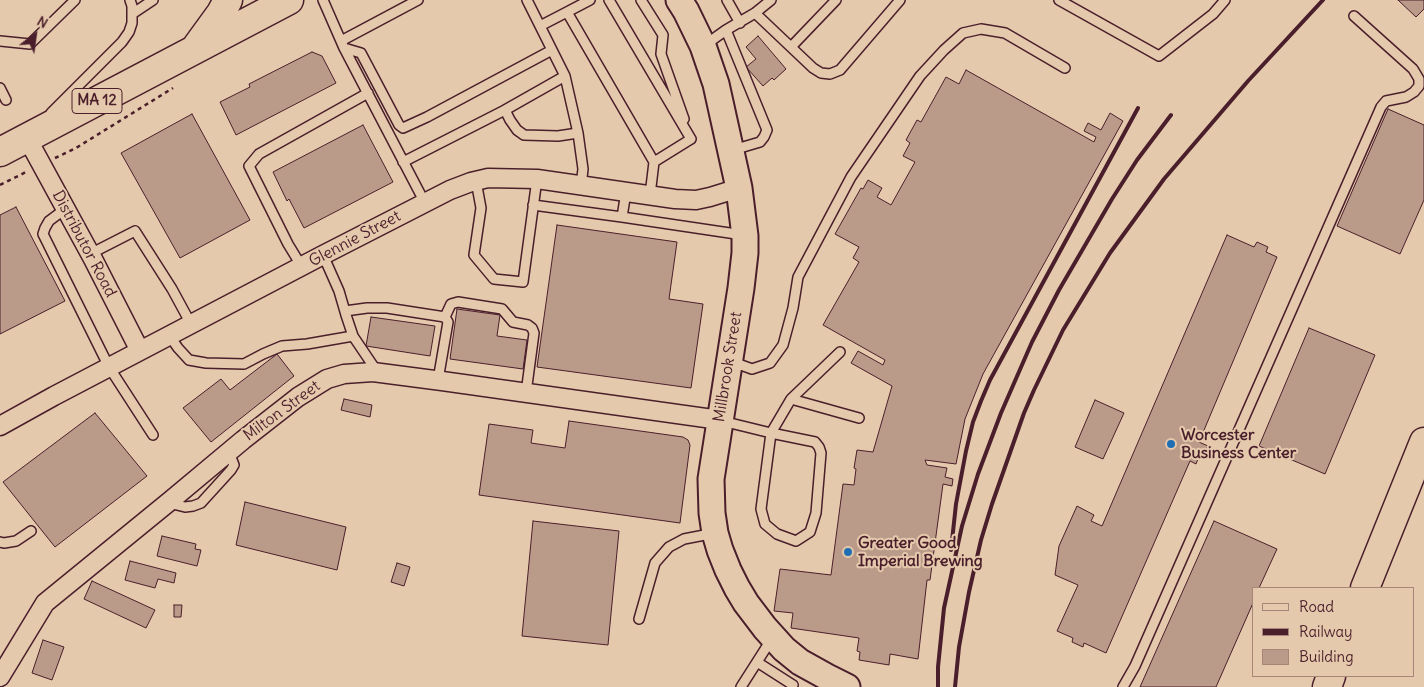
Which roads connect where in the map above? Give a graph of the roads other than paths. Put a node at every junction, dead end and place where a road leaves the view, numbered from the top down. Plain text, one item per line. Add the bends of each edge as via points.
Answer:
1 (75, 0) edge
2 (130, 0) edge
3 (153, 0) edge
4 (228, 0) edge
5 (289, 0) edge
6 (323, 0) edge
7 (418, 0) edge
8 (527, 0) edge
9 (590, 0) edge
10 (609, 0) edge
11 (641, 0) edge
12 (680, 0) edge
13 (727, 0) edge
14 (771, 0) edge
15 (836, 0) edge
16 (900, 0) edge
17 (1059, 0) edge
18 (1225, 0) edge
19 (567, 12) junction
20 (755, 13) junction
21 (132, 14) junction
22 (1354, 16) dead end
23 (740, 23) junction
24 (540, 26) junction
25 (726, 30) junction
26 (0, 41) edge
27 (342, 44) junction
28 (703, 46) junction
29 (791, 47) junction
30 (552, 50) junction
31 (193, 51) junction
32 (1065, 68) dead end
33 (565, 76) junction
34 (0, 88) edge
35 (368, 93) junction
36 (6, 100) dead end
37 (505, 110) junction
38 (578, 133) junction
39 (27, 138) junction
40 (690, 138) junction
41 (730, 151) junction
42 (0, 152) edge
43 (404, 162) junction
44 (654, 162) junction
45 (537, 179) junction
46 (476, 181) junction
47 (581, 186) junction
48 (740, 188) junction
49 (626, 192) junction
50 (650, 195) junction
51 (425, 203) junction
52 (534, 205) junction
53 (65, 209) junction
54 (622, 218) junction
55 (745, 236) junction
56 (90, 254) junction
57 (323, 255) junction
58 (302, 267) junction
59 (345, 311) junction
60 (444, 317) junction
61 (191, 324) junction
62 (170, 336) junction
63 (353, 336) junction
64 (140, 351) junction
65 (840, 352) dead end
66 (730, 361) junction
67 (109, 367) junction
68 (378, 373) junction
69 (438, 380) junction
70 (526, 393) junction
71 (791, 399) junction
72 (859, 418) dead end
73 (720, 420) junction
74 (0, 426) edge
75 (771, 433) junction
76 (153, 435) dead end
77 (1424, 442) edge
78 (31, 532) dead end
79 (715, 533) junction
80 (0, 542) edge
81 (1365, 587) edge
82 (639, 619) dead end
83 (773, 637) junction
84 (757, 662) junction
85 (0, 677) edge
86 (741, 687) edge
87 (792, 687) edge
88 (847, 687) edge
89 (1123, 687) edge

1 - 26 lane via 30,44
2 - 21 lane
3 - 21 lane
4 - 31 main road
5 - 31 main road, MA 12
6 - 27 lane
7 - 27 lane
8 - 24 lane
9 - 19 lane
10 - 40 lane
11 - 40 lane via 663,35 661,54
12 - 28 main road, Millbrook Street
13 - 23 lane
14 - 20 lane
15 - 29 lane
16 - 29 lane via 840,70 821,73
17 - 18 lane via 1159,56 1213,14
19 - 24 lane
19 - 44 lane
20 - 23 lane
20 - 29 lane
21 - 39 lane via 129,32 122,42
22 - 89 lane via 1413,69 1419,78 1419,86 1406,97 1386,101 1381,107
23 - 25 lane
24 - 30 lane
25 - 28 lane
25 - 41 lane via 767,130 760,142
27 - 30 lane via 361,53 403,128
27 - 35 lane
28 - 41 main road, Millbrook Street via 716,84
30 - 33 lane
31 - 39 main road, MA 12
32 - 66 lane via 1005,33 982,29 963,33 920,76 851,177 798,277 783,345 770,363 752,369
33 - 37 lane
33 - 38 lane
34 - 36 lane
35 - 43 lane
35 - 58 lane via 259,154 249,166
37 - 38 lane via 517,130 524,135
37 - 43 lane
38 - 47 lane
39 - 42 main road, MA 12
39 - 53 street, Distributor Road
40 - 44 lane
41 - 48 main road, Millbrook Street
43 - 51 lane
44 - 50 lane
45 - 46 street, Glennie Street via 488,178
45 - 47 street, Glennie Street
45 - 52 lane
46 - 51 street, Glennie Street
46 - 52 lane via 481,208 474,255 494,279 523,282
47 - 49 street, Glennie Street
48 - 50 street, Glennie Street via 696,200
48 - 55 main road, Millbrook Street
49 - 50 street, Glennie Street
49 - 54 lane
51 - 57 street, Glennie Street
52 - 54 lane
53 - 56 street, Distributor Road
53 - 67 lane via 49,221 43,234
54 - 55 lane
55 - 66 main road, Millbrook Street
56 - 61 lane via 135,231
56 - 64 street, Distributor Road
57 - 58 street, Glennie Street
57 - 59 lane
58 - 61 street, Glennie Street
59 - 60 lane via 387,308
59 - 63 lane
60 - 69 lane via 448,322
60 - 70 lane via 451,304 458,302 502,309 513,322 532,328
61 - 62 street, Glennie Street
62 - 63 lane via 189,360 206,364 244,364 282,346
62 - 64 street, Glennie Street
63 - 68 lane
64 - 67 street, Glennie Street
65 - 71 lane
66 - 73 main road, Millbrook Street
67 - 74 street, Glennie Street
67 - 76 lane
68 - 69 street, Milton Street
68 - 85 street, Milton Street via 358,372 327,379 298,397 229,452 45,602
69 - 70 street, Milton Street
70 - 73 street, Milton Street
71 - 72 lane
71 - 75 lane
73 - 75 lane
73 - 79 main road, Millbrook Street via 711,479
75 - 75 lane via 761,509 765,524 776,534 796,541 810,532 816,513 821,452 814,442
77 - 81 main road
78 - 80 lane via 16,541
79 - 82 lane via 669,547 655,563
79 - 83 main road, Millbrook Street via 737,588
83 - 84 lane
83 - 88 main road, Millbrook Street via 800,662
84 - 86 lane
84 - 87 lane via 793,684

